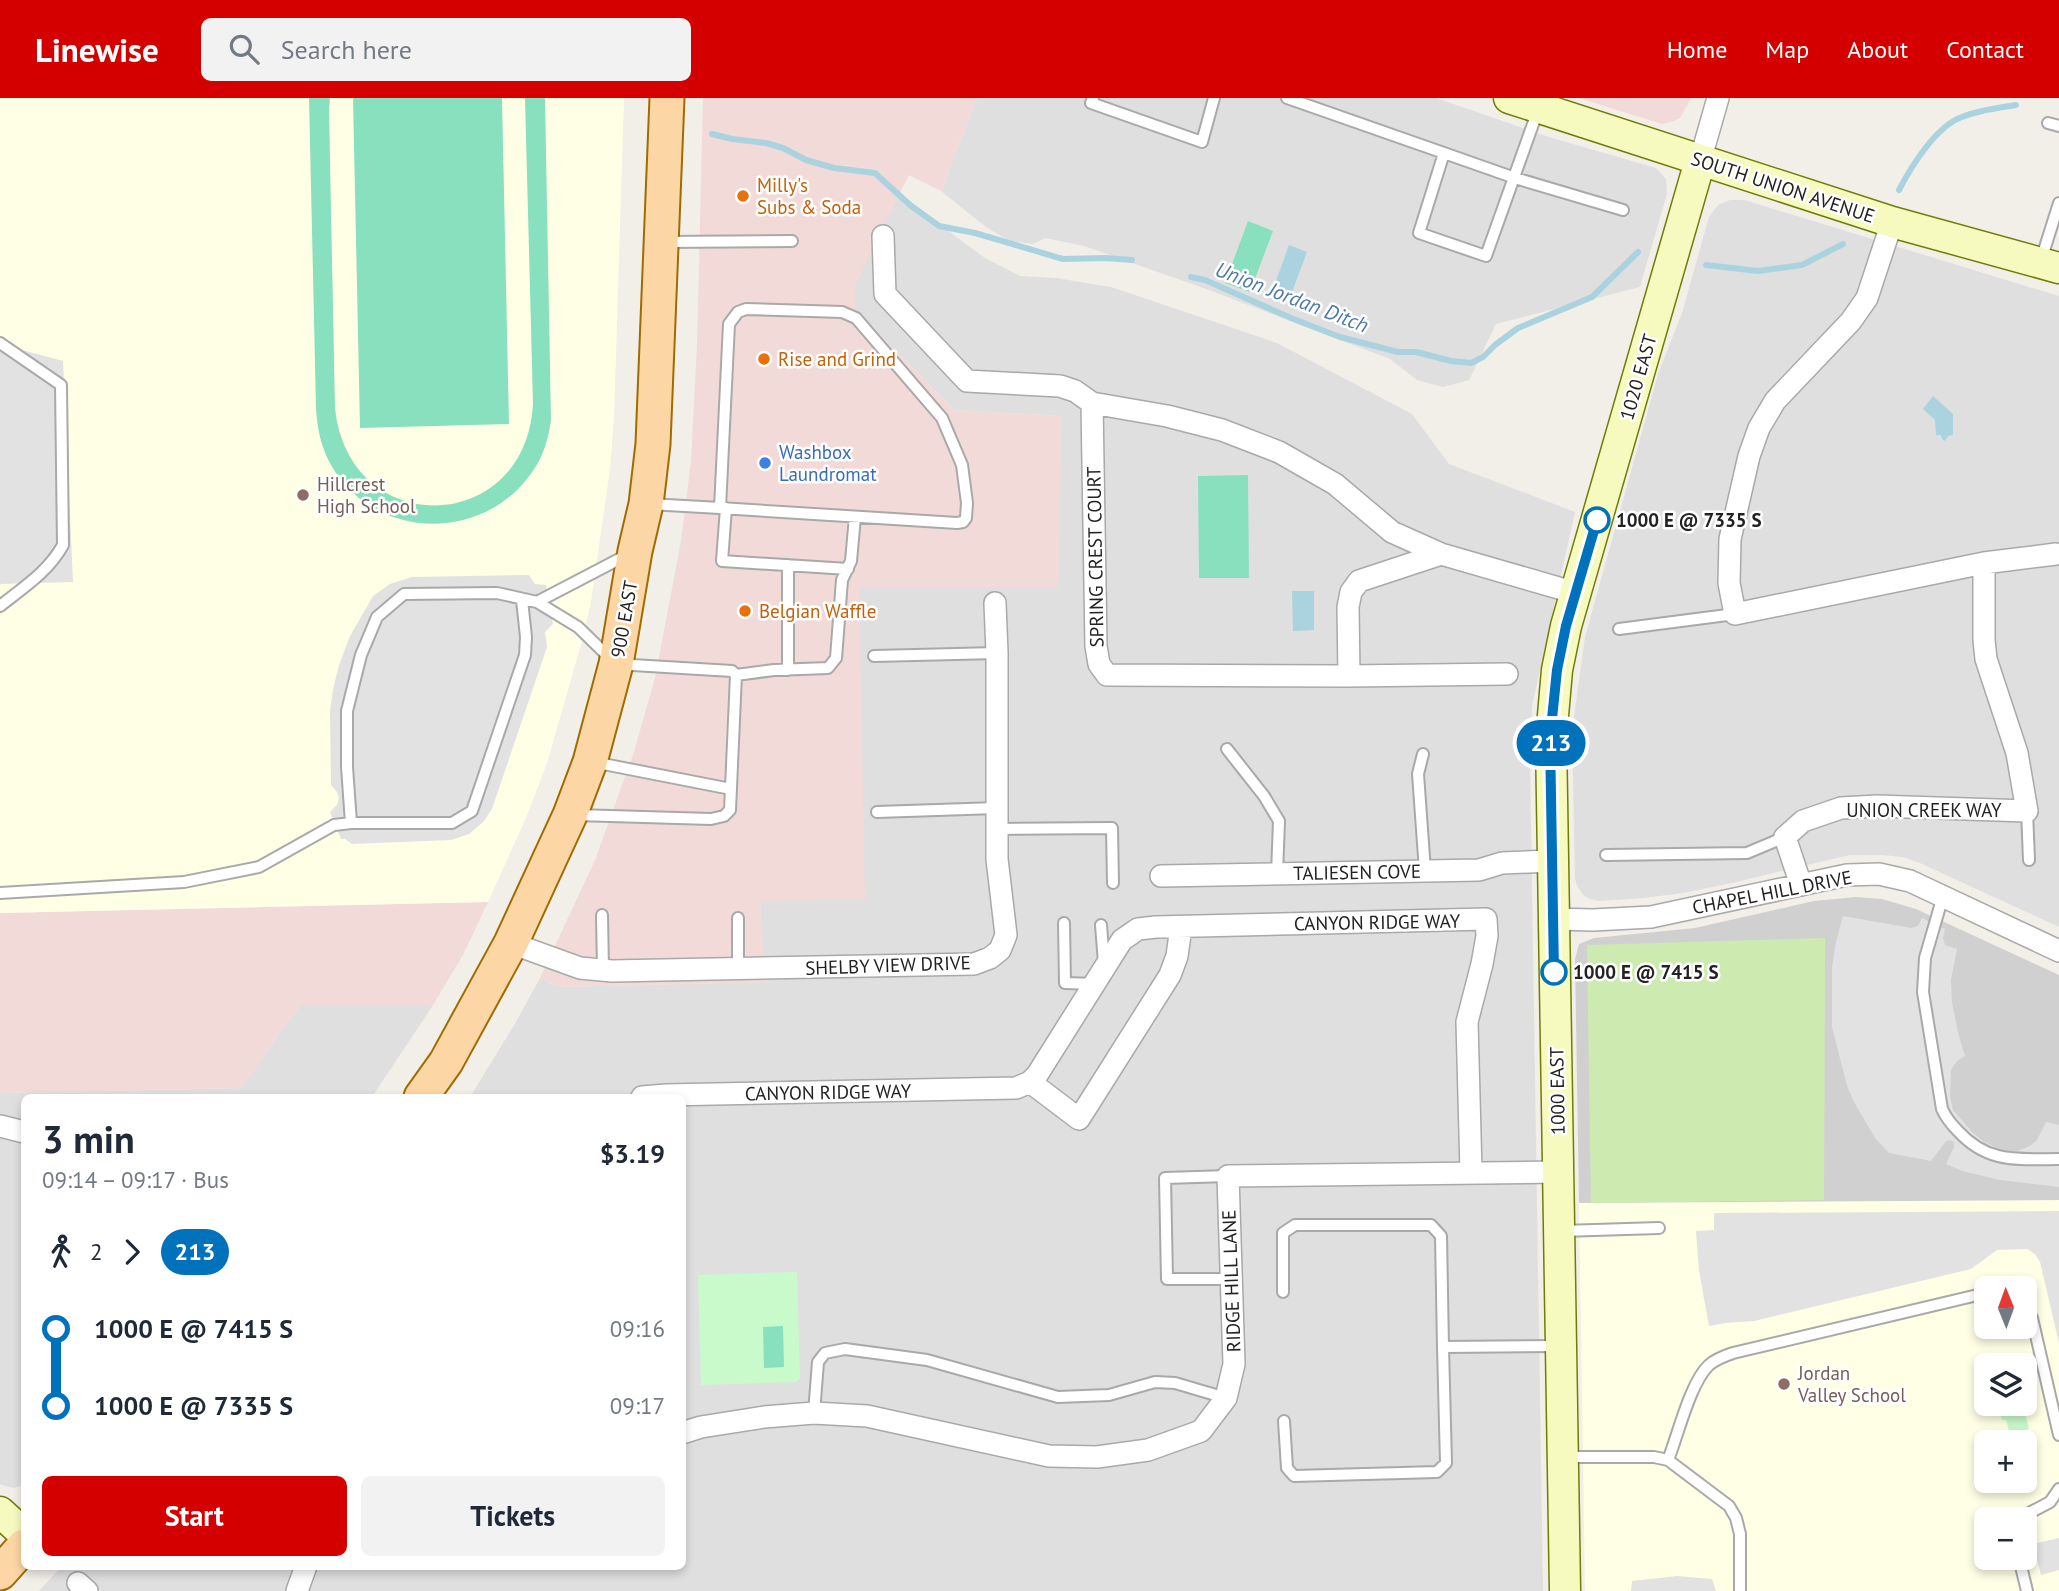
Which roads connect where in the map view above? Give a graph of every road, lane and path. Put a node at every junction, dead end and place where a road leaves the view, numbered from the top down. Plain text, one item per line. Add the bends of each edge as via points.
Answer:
1 (667, 98) edge
2 (1093, 98) edge
3 (1214, 98) edge
4 (1287, 98) edge
5 (1509, 98) edge
6 (1718, 98) edge
7 (1539, 108) junction
8 (1444, 153) junction
9 (1700, 161) junction
10 (1515, 178) junction
11 (2059, 203) edge
12 (1623, 210) dead end
13 (1892, 222) junction
14 (883, 236) dead end
15 (792, 241) dead end
16 (661, 242) junction
17 (2050, 266) edge
18 (0, 343) edge
19 (1092, 403) junction
20 (646, 504) junction
21 (723, 508) junction
22 (855, 517) junction
23 (635, 551) junction
24 (1441, 554) junction
25 (2058, 557) edge
26 (1983, 563) junction
27 (788, 565) junction
28 (848, 569) junction
29 (1576, 593) junction
30 (522, 600) junction
31 (537, 602) junction
32 (995, 603) dead end
33 (0, 606) edge
34 (1735, 614) junction
35 (1619, 629) dead end
36 (997, 653) junction
37 (874, 656) dead end
38 (617, 664) junction
39 (788, 670) junction
40 (1507, 674) dead end
41 (736, 675) junction
42 (1349, 676) junction
43 (1227, 749) dead end
44 (1423, 754) dead end
45 (590, 762) junction
46 (731, 789) junction
47 (2027, 811) junction
48 (877, 812) dead end
49 (569, 815) junction
50 (997, 819) junction
51 (351, 823) junction
52 (1786, 837) junction
53 (1605, 855) dead end
54 (2029, 860) dead end
55 (1552, 861) junction
56 (1424, 871) junction
57 (1277, 874) junction
58 (1161, 876) dead end
59 (1113, 884) dead end
60 (1801, 885) junction
61 (0, 893) edge
62 (1943, 896) junction
63 (602, 915) dead end
64 (738, 918) dead end
65 (1553, 919) junction
66 (1064, 923) dead end
67 (1101, 925) dead end
68 (1181, 927) junction
69 (511, 943) junction
70 (2059, 951) edge
71 (738, 969) junction
72 (603, 970) junction
73 (1099, 977) junction
74 (1030, 1082) junction
75 (423, 1094) edge
76 (686, 1096) edge
77 (0, 1126) edge
78 (21, 1131) edge
79 (2059, 1159) edge
80 (1471, 1172) junction
81 (1558, 1172) junction
82 (1227, 1176) junction
83 (1659, 1228) dead end
84 (1559, 1231) junction
85 (1230, 1279) junction
86 (1283, 1292) dead end
87 (1974, 1296) edge
88 (2037, 1339) edge
89 (1562, 1346) junction
90 (1443, 1348) junction
91 (1227, 1398) junction
92 (814, 1413) junction
93 (1284, 1421) dead end
94 (2058, 1428) edge
95 (686, 1432) edge
96 (1562, 1457) junction
97 (1668, 1460) junction
98 (2059, 1489) edge
99 (2037, 1509) edge
100 (0, 1512) edge
101 (21, 1531) edge
102 (21, 1549) edge
103 (305, 1570) edge
104 (2022, 1570) edge
105 (0, 1573) edge
106 (298, 1591) edge
107 (1565, 1591) edge
108 (1740, 1591) edge
109 (2027, 1591) edge

1 - 16 main road, 900 EAST
2 - 3 lane via 1091,103 1202,142
4 - 8 lane
5 - 7 street, SOUTH UNION AVENUE
6 - 9 street
7 - 9 street, SOUTH UNION AVENUE
7 - 10 lane
8 - 10 lane
8 - 10 lane via 1419,233 1430,237 1486,256
9 - 13 street, SOUTH UNION AVENUE
9 - 29 street, 1020 EAST
10 - 12 lane
11 - 17 lane
13 - 17 street, SOUTH UNION AVENUE
13 - 34 street via 1867,298 1775,401 1759,428 1748,456 1730,539 1729,583
14 - 19 street via 885,294 967,381 1060,386
15 - 16 lane
16 - 20 main road, 900 EAST via 653,444
18 - 33 lane via 61,385 63,545 44,571
19 - 24 street via 1167,415 1279,452 1335,484 1392,532
19 - 42 street, SPRING CREST COURT via 1096,646 1099,664 1107,675
20 - 21 lane
20 - 23 main road, 900 EAST
21 - 22 lane
21 - 22 lane via 732,318 746,309 842,312 856,317 942,418 962,465 967,503 966,518 957,523
21 - 27 lane via 723,561
22 - 28 lane
23 - 31 lane
23 - 38 main road, 900 EAST
24 - 29 street
24 - 42 street via 1359,581 1348,607
25 - 26 street
26 - 34 street
26 - 47 street, UNION CREEK WAY via 1986,659 2017,754
27 - 28 lane
27 - 39 lane
28 - 39 lane via 842,580 832,665
29 - 55 street, 1000 EAST via 1557,670 1550,738
30 - 31 lane
30 - 51 lane via 525,655 472,811 452,823
30 - 51 lane via 497,593 404,594 377,617 360,655 347,711
31 - 38 lane via 578,627
32 - 36 street, SHELBY VIEW DRIVE
34 - 35 lane
36 - 37 lane
36 - 50 street, SHELBY VIEW DRIVE
38 - 41 lane via 732,671
38 - 45 main road, 900 EAST
39 - 41 lane
40 - 42 street, SPRING CREST COURT
41 - 46 lane
43 - 57 lane via 1279,821
44 - 56 lane via 1418,774
45 - 46 lane
45 - 49 main road, 900 EAST
46 - 49 lane via 730,810 710,819
47 - 52 street, UNION CREEK WAY via 1842,808 1803,821
47 - 54 lane
48 - 50 lane
49 - 69 main road, 900 EAST
50 - 59 lane via 1112,828
50 - 71 street, SHELBY VIEW DRIVE via 1006,935 1000,950 990,958 974,964
51 - 61 lane via 334,825 259,867 184,882
52 - 53 lane, UNION CREEK WAY via 1747,853
52 - 60 street
55 - 56 street, TALIESEN COVE
55 - 65 street, 1000 EAST
56 - 57 street, TALIESEN COVE
57 - 58 street, TALIESEN COVE
60 - 62 street, CHAPEL HILL DRIVE via 1879,874
60 - 65 street, CHAPEL HILL DRIVE via 1650,917
62 - 70 street, CHAPEL HILL DRIVE
62 - 79 lane via 1925,958 1923,992 1942,1109 1967,1141 1983,1152 2015,1159
63 - 72 lane
64 - 71 lane
65 - 81 street, 1000 EAST
66 - 73 lane via 1065,983
67 - 73 lane
68 - 73 street, CANYON RIDGE WAY via 1138,929 1122,940
68 - 74 street via 1170,975 1079,1119
68 - 80 street, CANYON RIDGE WAY via 1486,919 1484,954 1467,1022
69 - 72 street, SHELBY VIEW DRIVE via 580,968
69 - 75 main road, 900 EAST via 446,1062
71 - 72 street, SHELBY VIEW DRIVE
73 - 74 street, CANYON RIDGE WAY
74 - 76 street, CANYON RIDGE WAY via 1016,1088
77 - 78 street
80 - 81 street
80 - 82 street
81 - 84 street, 1000 EAST
82 - 85 street, RIDGE HILL LANE
82 - 85 lane via 1165,1178 1167,1279
83 - 84 lane
84 - 89 street, 1000 EAST
85 - 91 street, RIDGE HILL LANE via 1234,1364
86 - 90 lane via 1283,1233 1295,1225 1431,1225 1441,1236
87 - 97 lane via 1719,1358 1698,1380
88 - 94 lane
89 - 90 lane
89 - 96 street, 1000 EAST
90 - 93 lane via 1446,1463 1437,1472 1294,1476 1287,1468
91 - 92 street, RIDGE HILL LANE via 1201,1431 1148,1450 1097,1457 1049,1456 867,1416
91 - 92 lane via 1155,1382 1109,1395 1058,1397 928,1360 845,1349 825,1353 818,1362
92 - 95 street, RIDGE HILL LANE
96 - 97 lane
96 - 107 street, 1000 EAST
97 - 108 lane via 1729,1506 1736,1518
98 - 99 lane via 2050,1502
100 - 101 street
102 - 105 main road
103 - 106 street
104 - 109 lane

